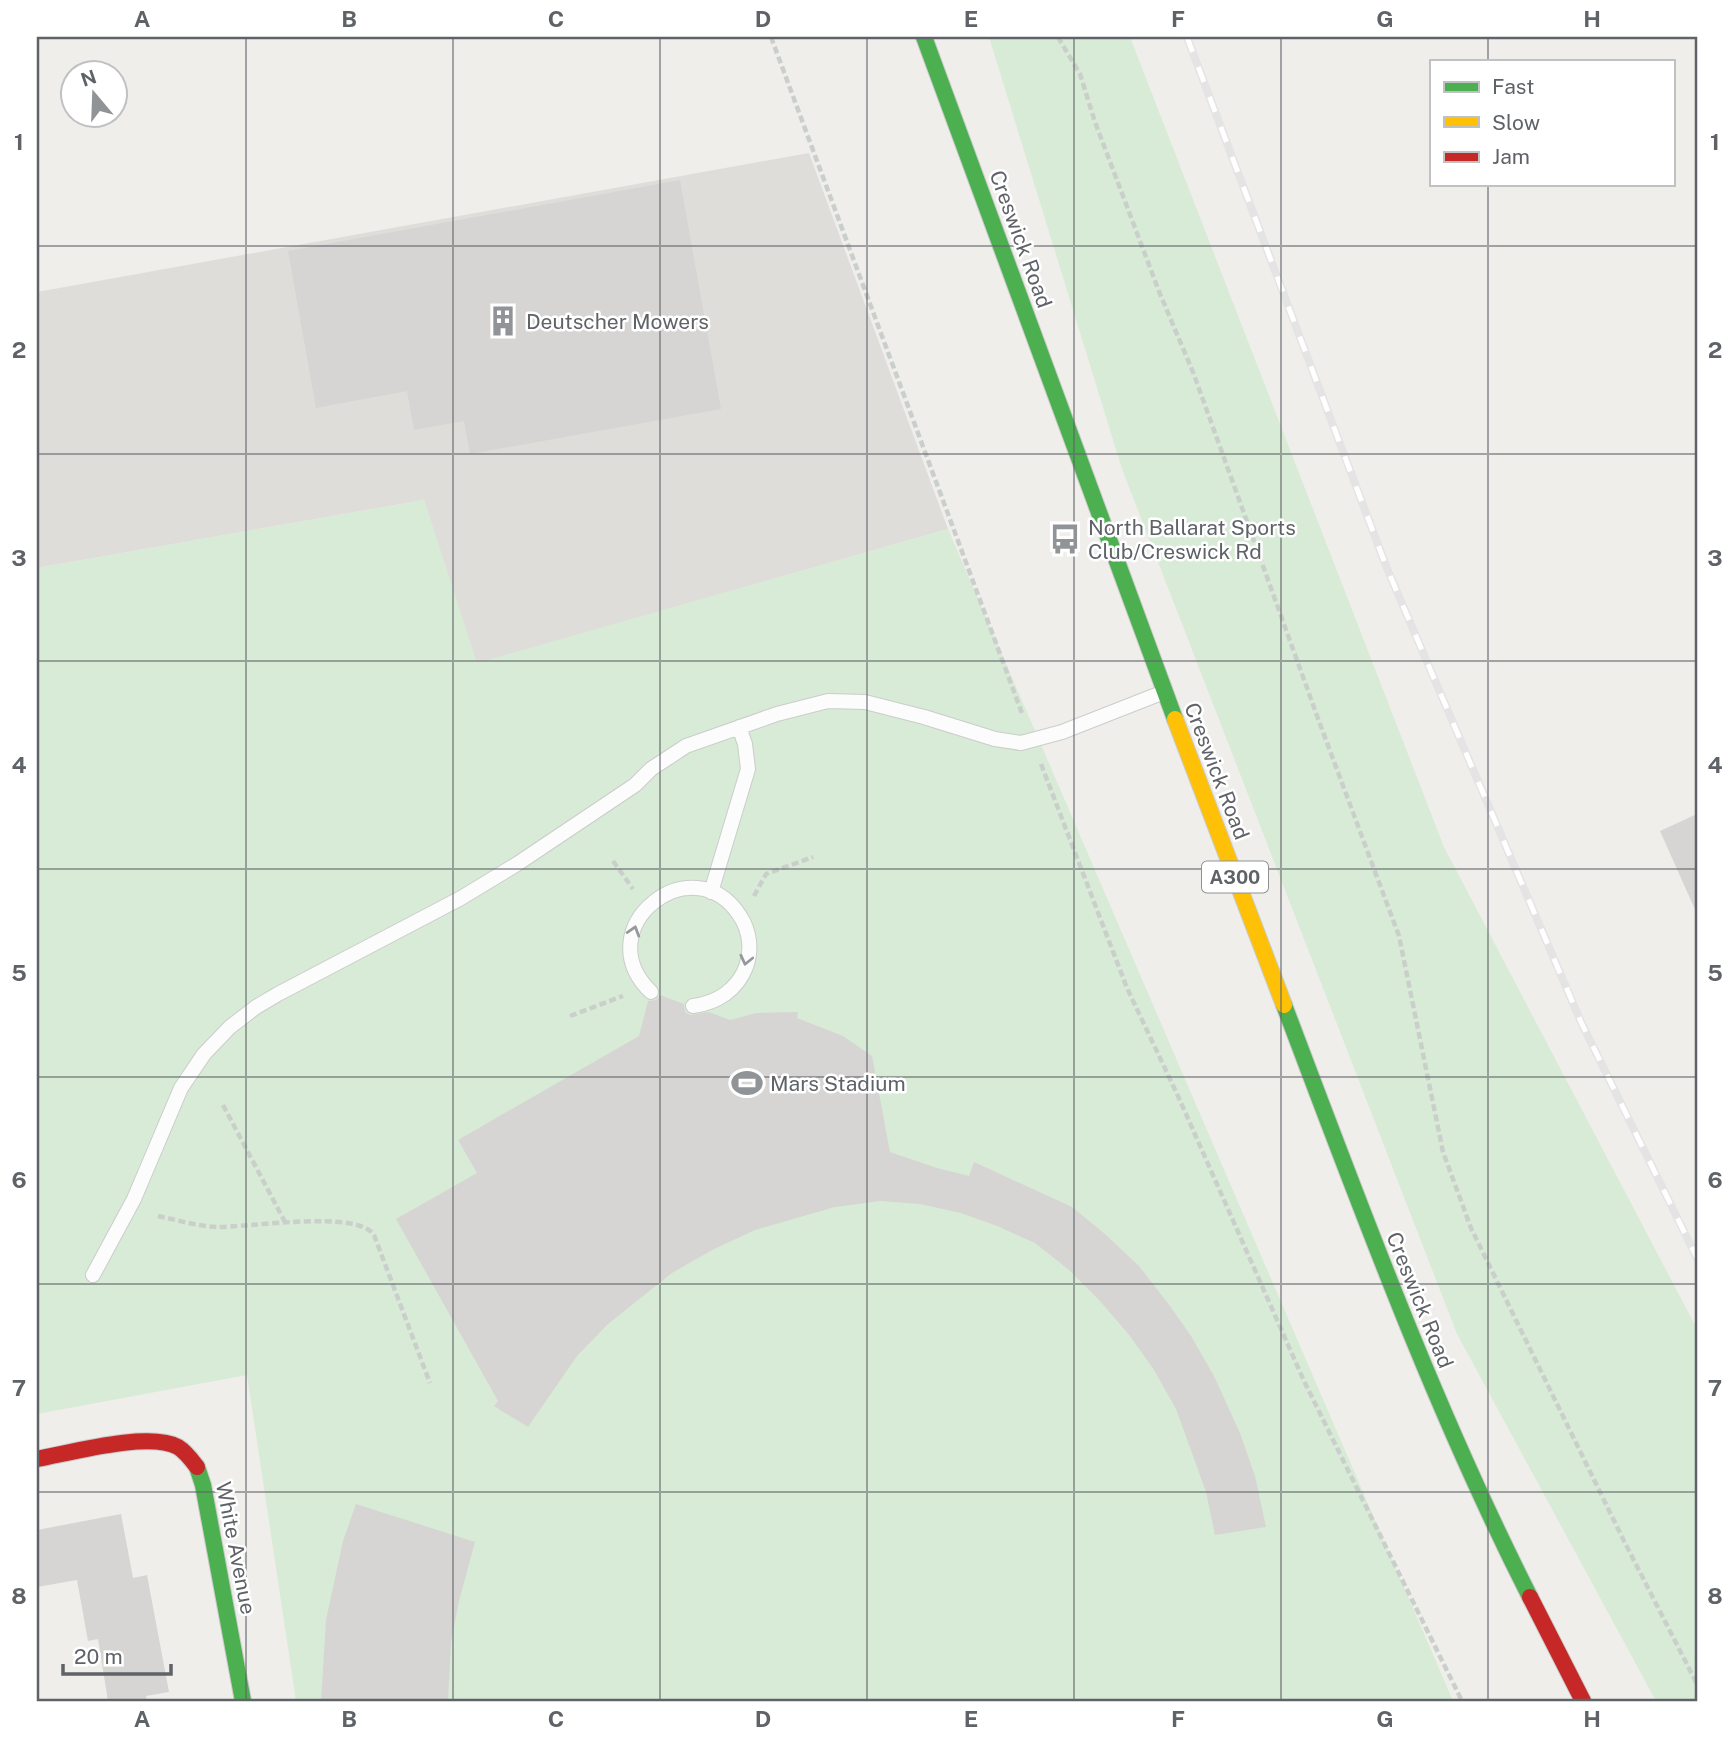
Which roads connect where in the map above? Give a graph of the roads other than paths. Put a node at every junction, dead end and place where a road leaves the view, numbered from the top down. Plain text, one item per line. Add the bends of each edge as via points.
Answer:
1 (924, 37) edge
2 (1165, 692) junction
3 (739, 727) junction
4 (711, 892) junction
5 (651, 992) dead end
6 (693, 1006) dead end
7 (93, 1275) dead end
8 (37, 1459) edge
9 (243, 1701) edge
10 (1583, 1701) edge

1 - 2 main road, Creswick Road / A300
2 - 3 lane via 1032,741 1004,741 846,700 807,705
2 - 10 main road, Creswick Road / A300 via 1393,1292 1501,1539
3 - 4 lane via 748,769
3 - 7 lane via 680,748 635,785 517,864 278,994 230,1027 181,1088 134,1199
5 -> 4 lane via 633,965 631,946 646,907 678,889
4 -> 6 lane via 741,918 749,950 735,986 720,998
8 - 9 main road, White Avenue via 141,1440 167,1442 194,1464 202,1480

